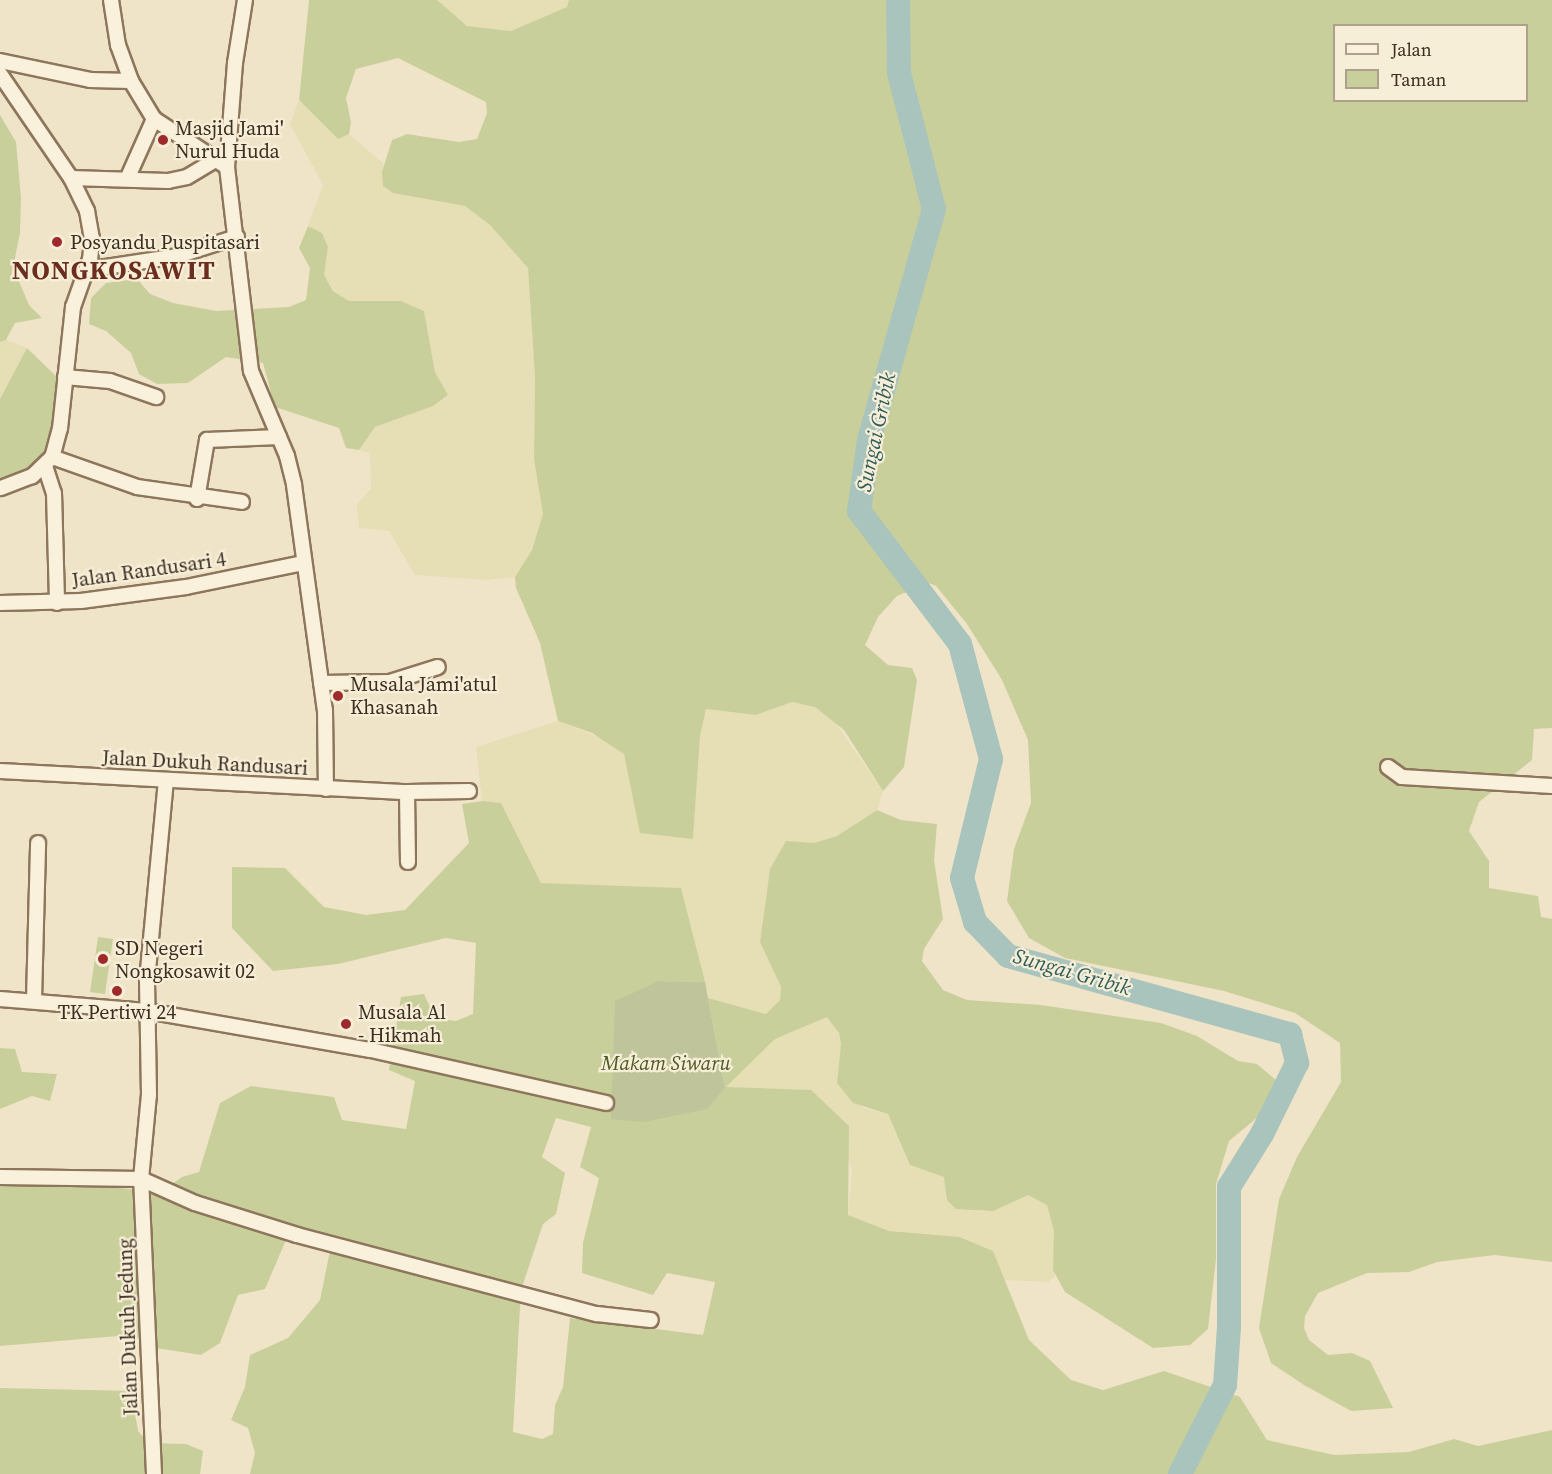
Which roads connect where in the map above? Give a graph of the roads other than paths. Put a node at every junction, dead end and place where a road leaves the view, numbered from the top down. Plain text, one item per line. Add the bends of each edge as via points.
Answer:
1 (111, 0) edge
2 (245, 0) edge
3 (0, 61) edge
4 (0, 74) edge
5 (131, 81) junction
6 (154, 119) junction
7 (221, 164) junction
8 (129, 177) junction
9 (71, 178) junction
10 (237, 237) junction
11 (86, 270) junction
12 (65, 377) junction
13 (156, 397) dead end
14 (279, 437) junction
15 (49, 461) junction
16 (0, 488) edge
17 (197, 498) junction
18 (242, 502) dead end
19 (303, 563) junction
20 (0, 603) edge
21 (57, 603) junction
22 (438, 667) dead end
23 (321, 683) junction
24 (1388, 767) dead end
25 (0, 771) edge
26 (166, 780) junction
27 (1552, 786) edge
28 (326, 789) junction
29 (469, 791) dead end
30 (407, 792) junction
31 (38, 843) dead end
32 (408, 862) dead end
33 (0, 999) edge
34 (34, 1000) junction
35 (147, 1011) junction
36 (606, 1103) dead end
37 (0, 1177) edge
38 (141, 1179) junction
39 (651, 1320) dead end
40 (154, 1474) edge

1 - 5 street via 118,45
2 - 7 street, Jalan Dukuh Randusari
3 - 5 street via 90,80
4 - 9 street
5 - 6 street
6 - 7 street
6 - 8 street
7 - 8 street via 168,181
7 - 10 street, Jalan Dukuh Randusari
8 - 9 street
9 - 11 street via 90,226 92,250
10 - 11 street via 177,256
10 - 14 street, Jalan Dukuh Randusari via 251,371
11 - 12 street via 73,307
12 - 13 street via 110,381
12 - 15 street via 60,428
14 - 17 street via 207,440
14 - 19 street, Jalan Dukuh Randusari via 294,485
15 - 16 street via 32,476
15 - 17 street via 137,487
15 - 21 street via 54,493
17 - 18 street
19 - 21 street, Jalan Randusari 4 via 186,587
19 - 23 street, Jalan Dukuh Randusari
20 - 21 street, Jalan Randusari 4
22 - 23 street via 390,682
23 - 28 street, Jalan Dukuh Randusari via 327,737
24 - 27 street via 1402,777
25 - 26 street, Jalan Dukuh Randusari
26 - 28 street, Jalan Dukuh Randusari
26 - 35 street, Jalan Dukuh Jedung
28 - 30 street
29 - 30 street
30 - 32 street
31 - 34 street
33 - 34 street
34 - 35 street
35 - 36 street via 371,1050
35 - 38 street, Jalan Dukuh Jedung via 149,1095
37 - 38 street
38 - 39 street via 195,1203 297,1235 597,1314
38 - 40 street, Jalan Dukuh Jedung

